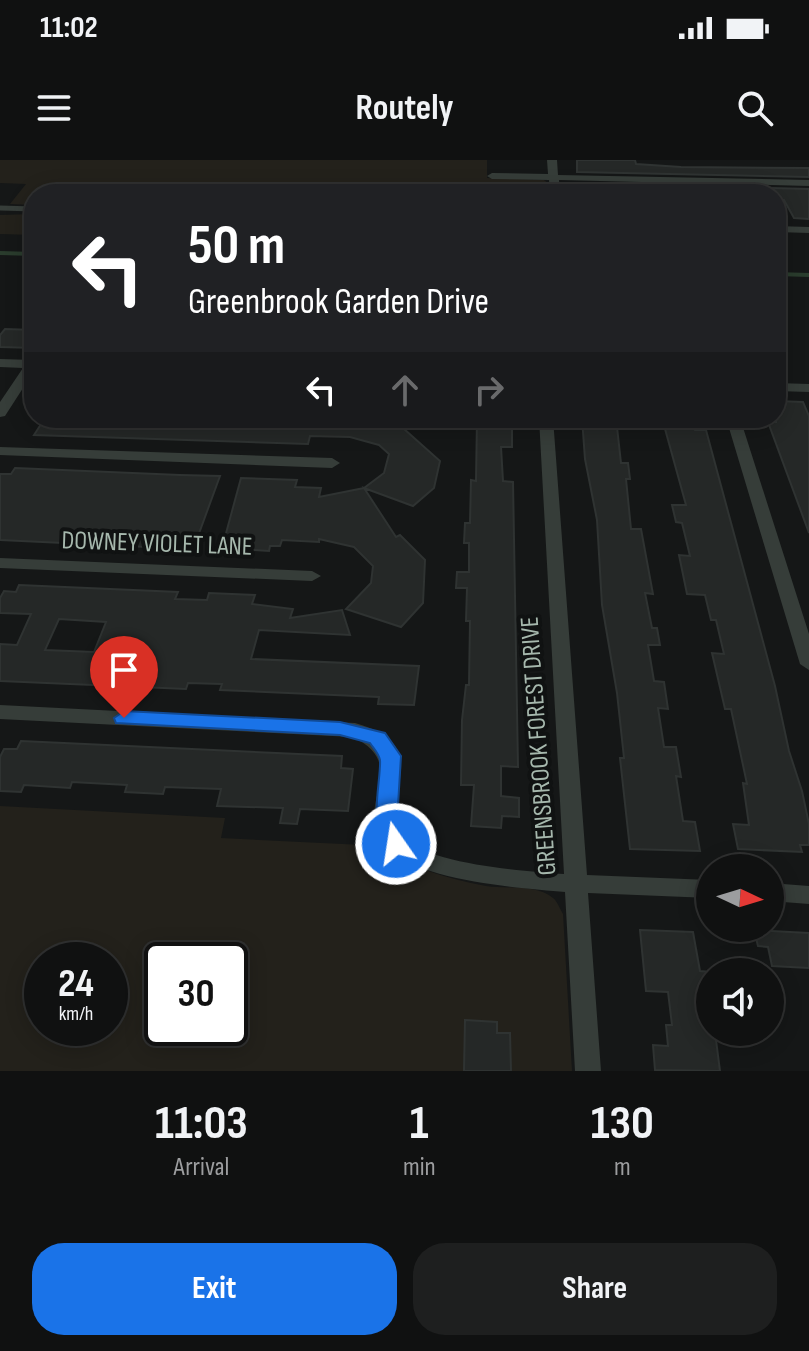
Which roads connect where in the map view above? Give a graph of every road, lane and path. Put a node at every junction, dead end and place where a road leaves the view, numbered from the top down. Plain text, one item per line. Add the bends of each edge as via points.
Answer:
1 (552, 160) edge
2 (492, 176) dead end
3 (554, 177) junction
4 (809, 183) edge
5 (554, 184) edge
6 (0, 208) edge
7 (24, 209) edge
8 (786, 229) edge
9 (809, 230) edge
10 (0, 363) edge
11 (24, 364) edge
12 (24, 377) edge
13 (786, 387) edge
14 (809, 388) edge
15 (0, 413) edge
16 (547, 428) edge
17 (736, 428) edge
18 (0, 451) edge
19 (332, 463) dead end
20 (0, 563) edge
21 (312, 576) dead end
22 (809, 664) edge
23 (0, 712) edge
24 (576, 882) junction
25 (696, 888) edge
26 (784, 893) edge
27 (809, 895) edge
28 (588, 1071) edge

1 - 3 street
2 - 3 street
3 - 4 street
3 - 5 street
6 - 7 lane
8 - 9 street
10 - 11 street
12 - 15 street
13 - 14 street
16 - 24 street, GREENSBROOK FOREST DRIVE
17 - 22 street
18 - 19 street
20 - 21 street, DOWNEY VIOLET LANE
23 - 24 street via 367,734 390,756 386,822 396,844 430,862 480,875
24 - 25 street
24 - 28 street, GREENSBROOK FOREST DRIVE
26 - 27 street

